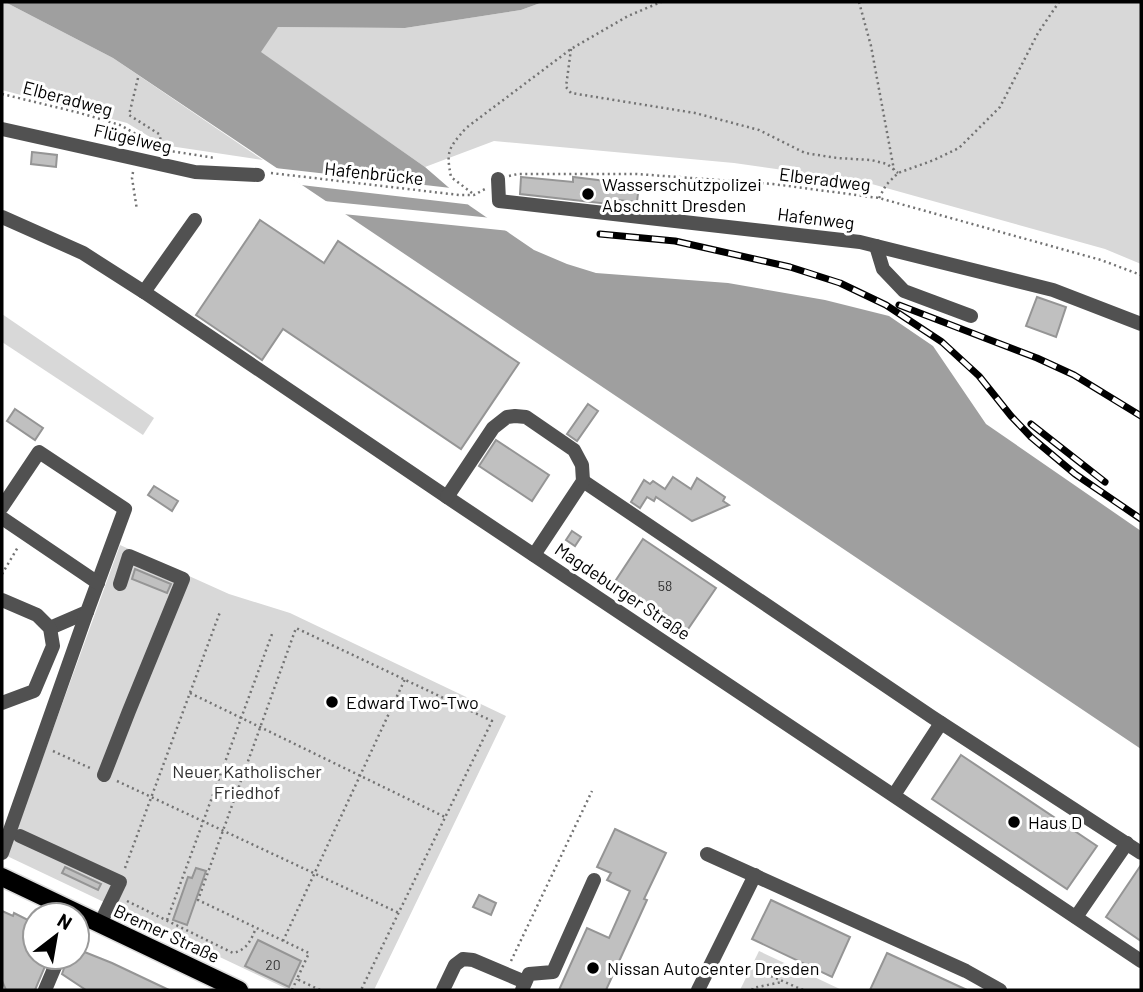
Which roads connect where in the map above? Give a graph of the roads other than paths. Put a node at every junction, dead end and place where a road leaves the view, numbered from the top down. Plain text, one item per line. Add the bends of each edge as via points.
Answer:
1 (2, 129) edge
2 (263, 174) road end
3 (498, 179) road end
4 (2, 218) edge
5 (195, 220) dead end
6 (876, 246) junction
7 (144, 292) junction
8 (971, 316) dead end
9 (1141, 324) edge
10 (583, 481) junction
11 (447, 497) junction
12 (2, 507) edge
13 (2, 518) edge
14 (534, 555) junction
15 (98, 583) junction
16 (120, 584) dead end
17 (2, 600) edge
18 (87, 612) junction
19 (50, 628) junction
20 (2, 704) edge
21 (941, 723) junction
22 (104, 775) road end
23 (894, 795) junction
24 (20, 835) dead end
25 (1127, 843) junction
26 (2, 853) edge
27 (1141, 853) edge
28 (707, 854) dead end
29 (755, 875) junction
30 (2, 877) edge
31 (594, 880) dead end
32 (50, 901) edge
33 (1076, 917) junction
34 (91, 920) edge
35 (100, 924) junction
36 (1141, 961) edge
37 (54, 971) edge
38 (523, 986) edge
39 (45, 990) edge
40 (239, 990) edge
41 (443, 990) edge
42 (698, 990) edge
43 (1000, 990) edge

1 - 2 street, Flügelweg via 195,172
3 - 6 street, Hafenweg via 499,201
4 - 7 street, Magdeburger Straße via 83,253
5 - 7 street
6 - 8 street via 883,269 904,291
6 - 9 street, Hafenweg via 1053,290
7 - 11 street, Magdeburger Straße
10 - 11 street via 582,465 574,450 526,417 515,416 493,428
10 - 14 street
10 - 21 street
11 - 14 street, Magdeburger Straße
12 - 15 street via 39,452 125,509
13 - 15 street
14 - 23 street, Magdeburger Straße
15 - 18 street
16 - 22 street via 129,556 183,579
17 - 19 street via 37,615
18 - 19 street
18 - 26 street
19 - 20 street via 53,646 34,691
21 - 23 street
21 - 25 street
23 - 33 street, Magdeburger Straße
24 - 35 street via 117,888
25 - 27 street
25 - 33 street
28 - 29 street
29 - 42 street
29 - 43 street
30 - 32 main road, Bremer Straße
31 - 38 street via 553,972 529,974
33 - 36 street, Magdeburger Straße
34 - 35 main road, Bremer Straße
35 - 40 main road, Bremer Straße
37 - 39 street
38 - 41 street via 505,974 463,959

